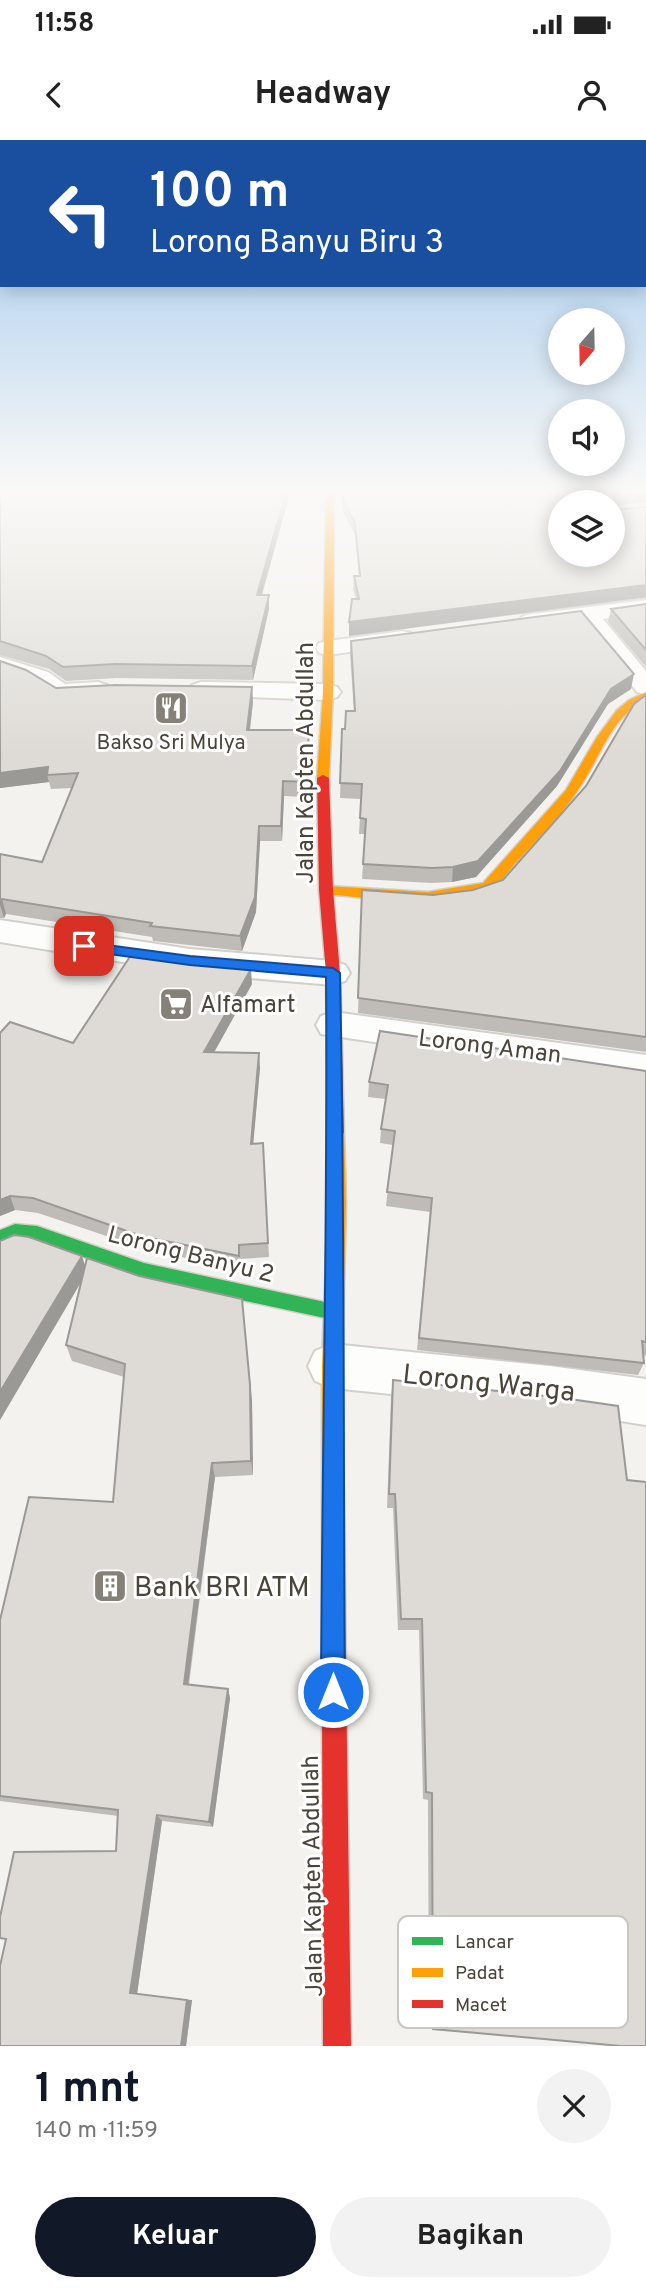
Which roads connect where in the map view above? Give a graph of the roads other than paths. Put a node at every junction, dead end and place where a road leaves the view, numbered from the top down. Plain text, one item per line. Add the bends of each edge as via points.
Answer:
1 (329, 578) edge
2 (646, 607) edge
3 (585, 613) junction
4 (504, 624) edge
5 (423, 635) edge
6 (328, 648) junction
7 (0, 664) edge
8 (646, 687) edge
9 (117, 690) edge
10 (183, 690) edge
11 (328, 692) junction
12 (646, 695) edge
13 (326, 890) junction
14 (0, 931) edge
15 (333, 973) junction
16 (334, 1025) junction
17 (646, 1069) edge
18 (0, 1239) edge
19 (334, 1312) junction
20 (332, 1366) junction
21 (646, 1402) edge
22 (337, 2046) edge

1 - 6 main road, Jalan Kapten Abdullah
2 - 3 street
3 - 4 street
3 - 8 street
5 - 6 street
6 - 11 main road, Jalan Kapten Abdullah
7 - 9 street via 39,677 60,692
10 - 11 street
11 - 13 main road, Jalan Kapten Abdullah via 323,786
12 - 13 main road via 620,711 571,792 488,886 471,895 442,896
13 - 15 main road, Jalan Kapten Abdullah
14 - 15 street via 178,959
15 - 16 main road, Jalan Kapten Abdullah
16 - 17 street, Lorong Aman
16 - 19 main road, Jalan Kapten Abdullah
18 - 19 main road, Lorong Banyu 2 via 15,1231 37,1233 144,1271
19 - 20 main road, Jalan Kapten Abdullah
20 - 21 street, Lorong Warga
20 - 22 main road, Jalan Kapten Abdullah

